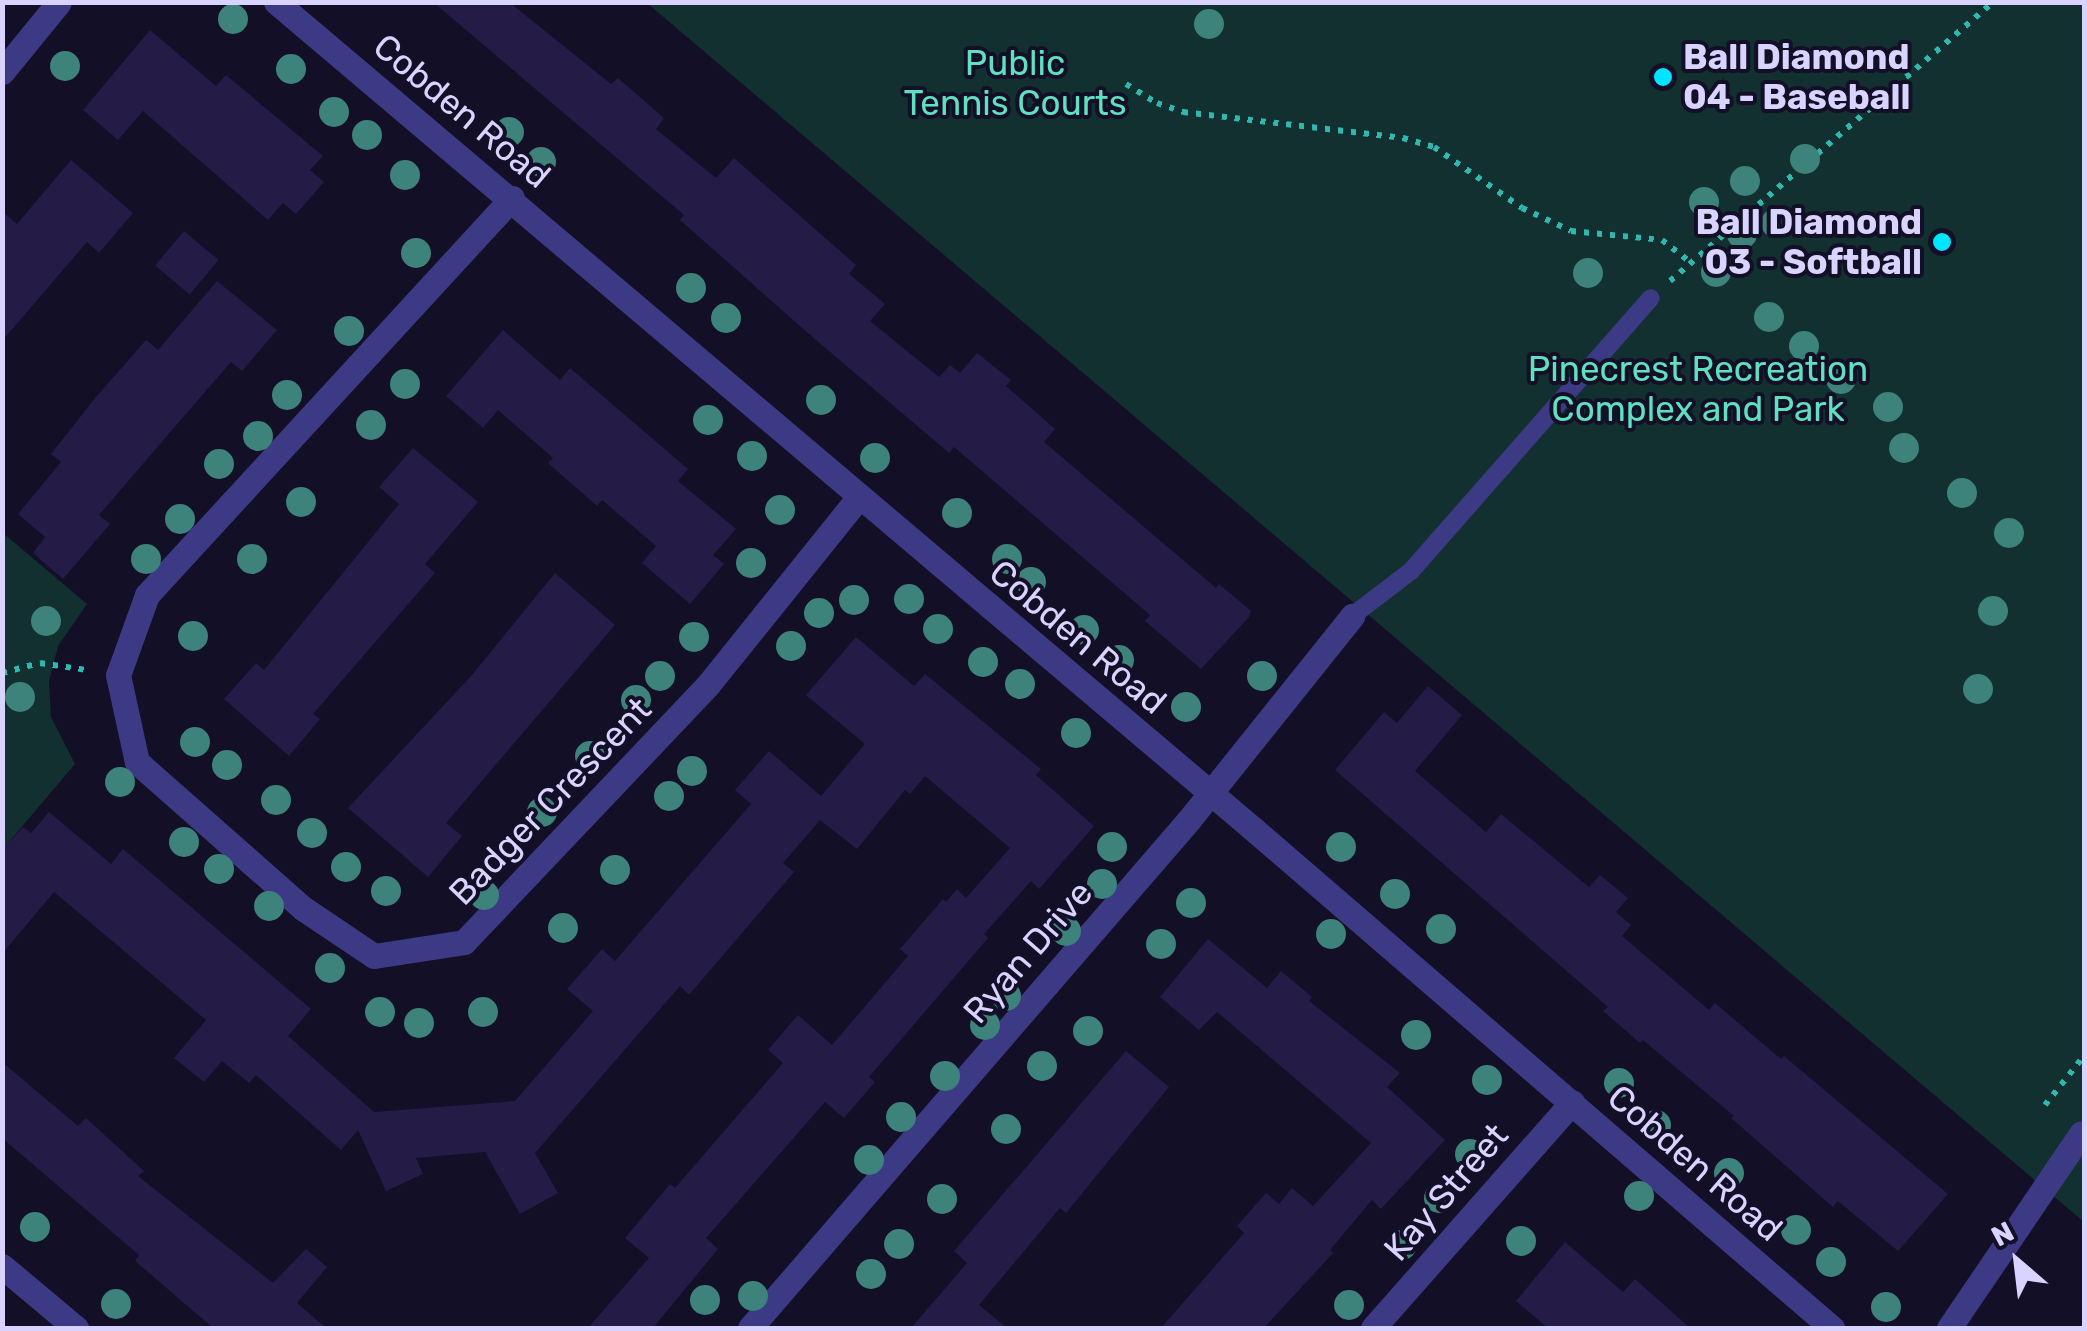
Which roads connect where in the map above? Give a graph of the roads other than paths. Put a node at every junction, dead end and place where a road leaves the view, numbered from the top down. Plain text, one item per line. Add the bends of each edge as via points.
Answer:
1 (60, 2) edge
2 (276, 2) edge
3 (2, 72) edge
4 (512, 198) junction
5 (1650, 298) road end
6 (858, 498) junction
7 (1352, 616) joint
8 (1211, 794) junction
9 (1572, 1102) junction
10 (2081, 1134) dead end
11 (2, 1266) edge
12 (76, 1328) edge
13 (750, 1328) edge
14 (1373, 1328) edge
15 (1832, 1328) edge
16 (1949, 1328) edge

1 - 3 street
2 - 4 street, Cobden Road
4 - 6 street, Cobden Road
4 - 6 street, Badger Crescent via 148,595 118,675 137,762 304,909 374,956 464,942 707,686
5 - 7 lane via 1411,571
6 - 8 street, Cobden Road
7 - 8 street, Ryan Drive
8 - 9 street, Cobden Road
8 - 13 street, Ryan Drive
9 - 14 street, Kay Street
9 - 15 street, Cobden Road
10 - 16 street
11 - 12 street

